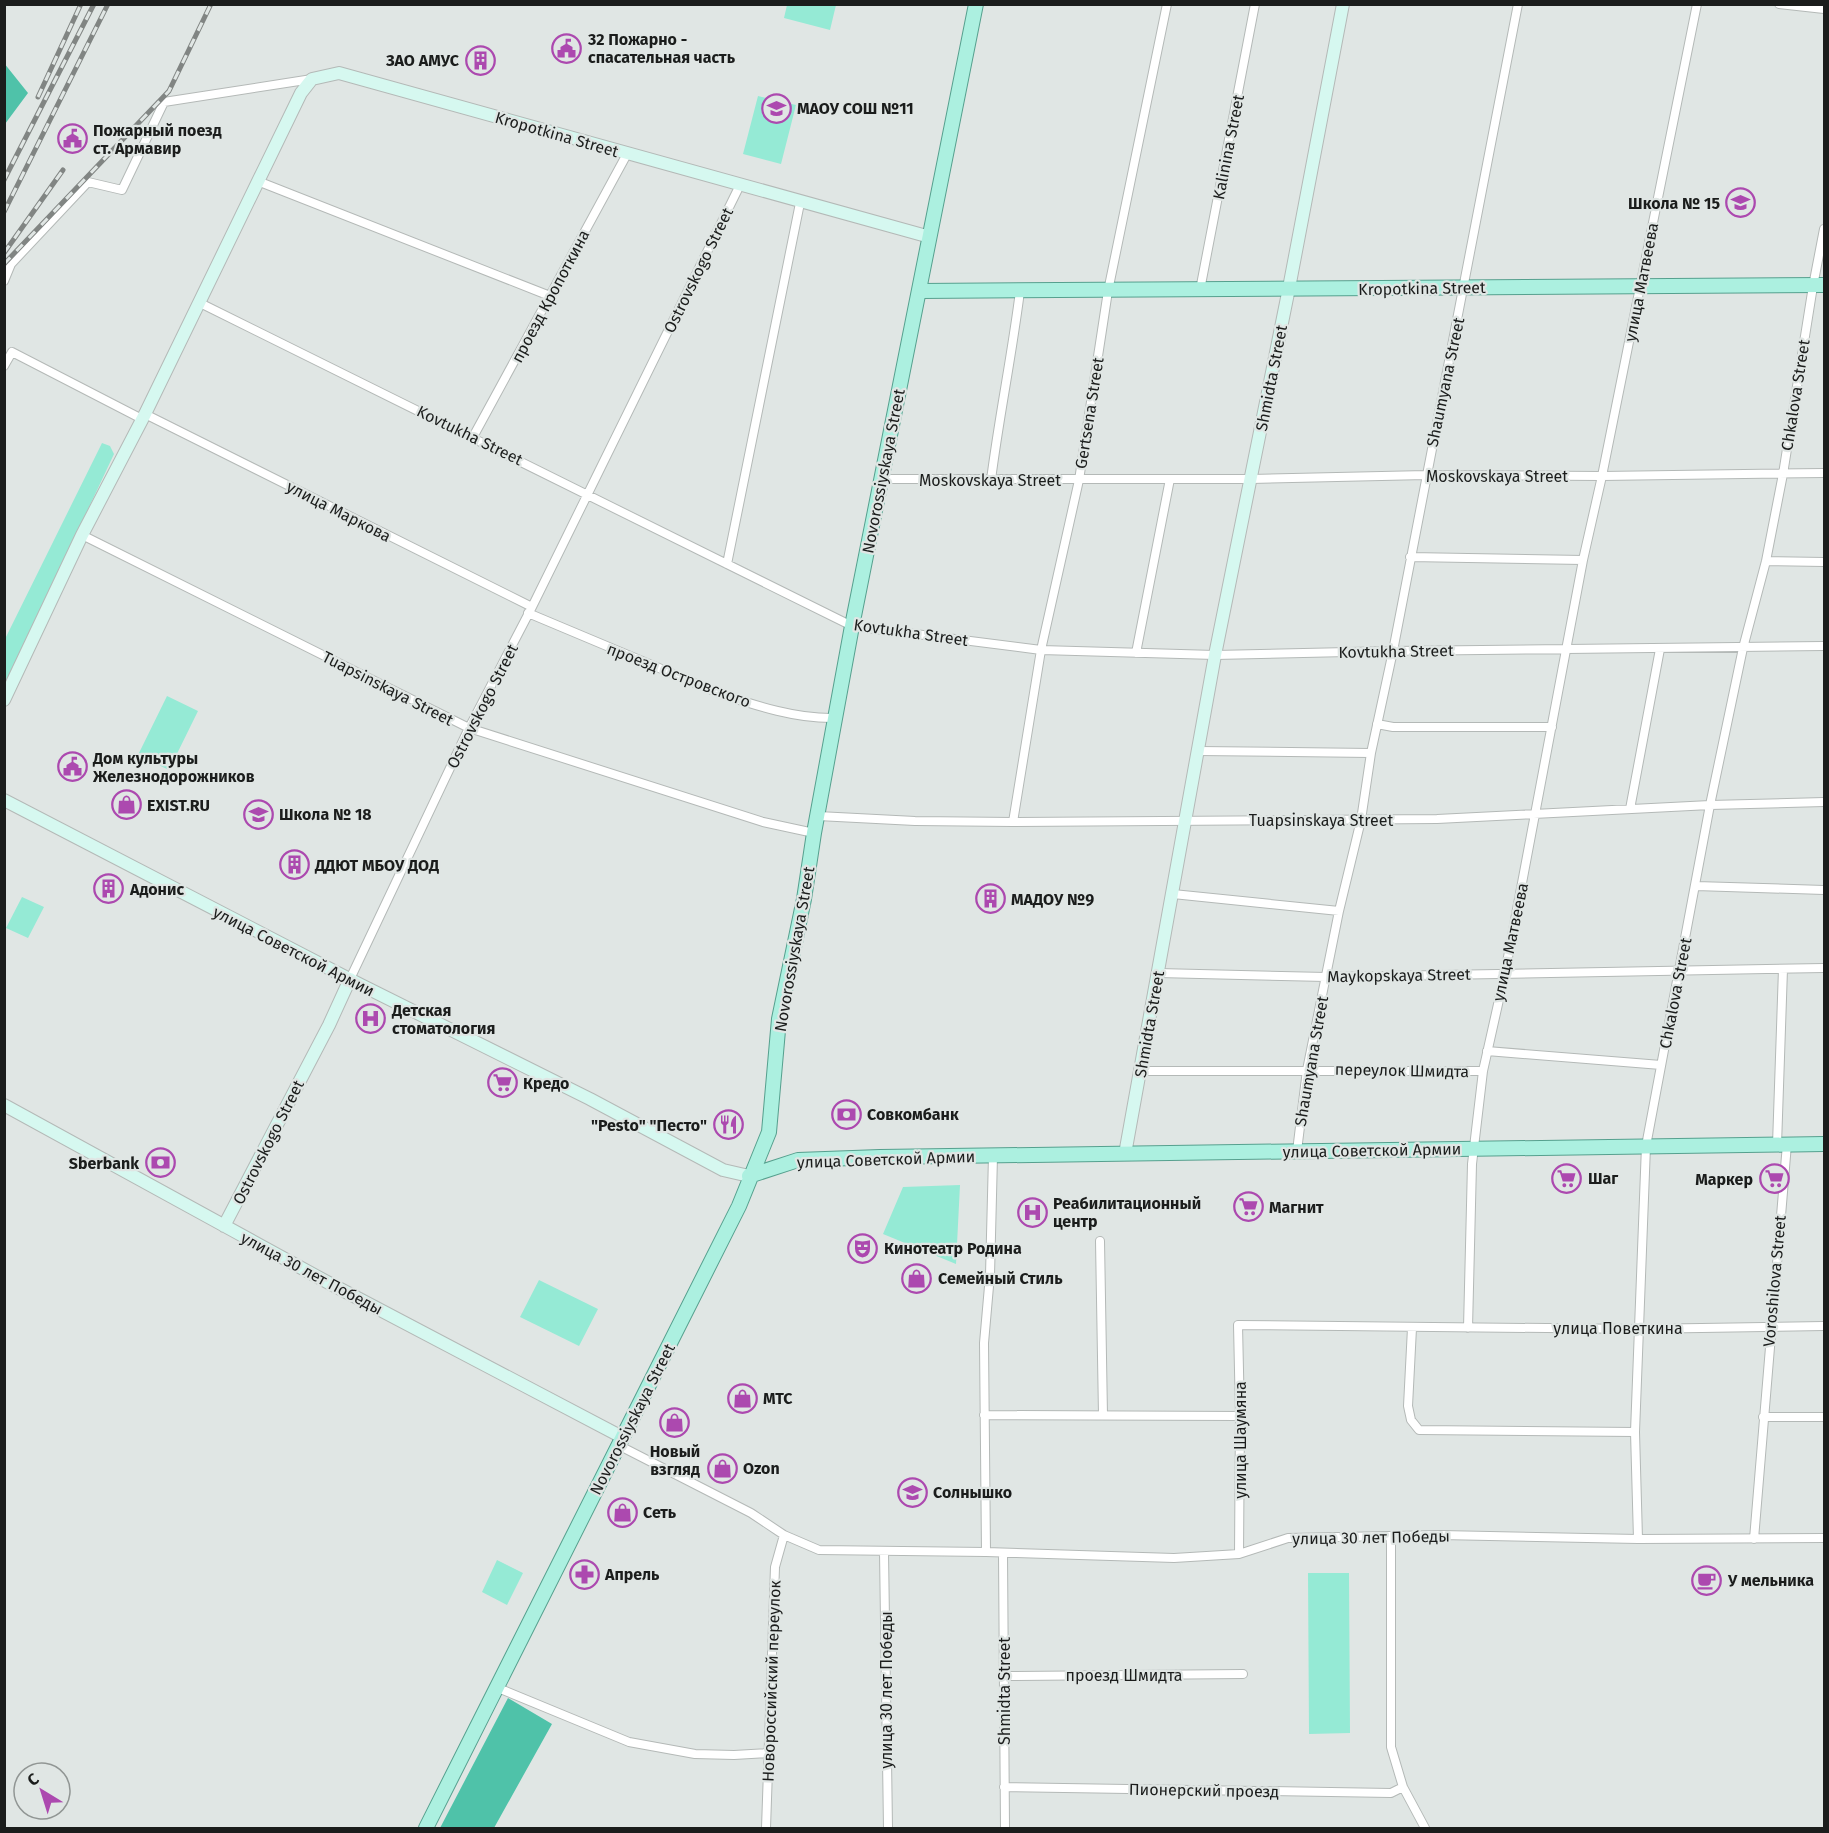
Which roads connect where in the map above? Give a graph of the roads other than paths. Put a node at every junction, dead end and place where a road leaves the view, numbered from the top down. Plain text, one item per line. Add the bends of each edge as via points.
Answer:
1 (976, 4) edge
2 (1167, 4) edge
3 (1255, 4) edge
4 (1343, 4) edge
5 (1518, 4) edge
6 (1697, 4) edge
7 (1779, 4) edge
8 (1824, 9) edge
9 (312, 79) junction
10 (627, 154) junction
11 (260, 182) junction
12 (740, 185) junction
13 (800, 203) junction
14 (1824, 229) edge
15 (930, 237) junction
16 (4, 281) edge
17 (1640, 285) junction
18 (1819, 285) edge
19 (1464, 287) junction
20 (1289, 288) junction
21 (1200, 290) junction
22 (920, 291) junction
23 (1020, 291) junction
24 (1108, 291) junction
25 (550, 296) junction
26 (200, 303) junction
27 (4, 366) edge
28 (144, 417) junction
29 (473, 437) junction
30 (1824, 473) edge
31 (1783, 474) junction
32 (1426, 475) junction
33 (1602, 476) junction
34 (881, 479) junction
35 (1170, 479) junction
36 (1251, 479) junction
37 (991, 480) junction
38 (1079, 480) junction
39 (588, 493) junction
40 (82, 535) junction
41 (1410, 557) junction
42 (1583, 560) junction
43 (1766, 561) junction
44 (1824, 562) edge
45 (727, 564) junction
46 (530, 610) junction
47 (852, 626) junction
48 (1824, 646) edge
49 (1743, 648) junction
50 (1567, 649) junction
51 (1660, 649) junction
52 (1041, 650) junction
53 (1393, 651) junction
54 (1136, 653) junction
55 (1215, 655) junction
56 (4, 700) edge
57 (835, 718) junction
58 (1377, 724) junction
59 (1552, 727) junction
60 (469, 728) junction
61 (1198, 751) junction
62 (1371, 753) junction
63 (4, 800) edge
64 (1824, 802) edge
65 (1710, 805) junction
66 (1630, 809) junction
67 (1536, 813) junction
68 (818, 816) junction
69 (1361, 820) junction
70 (1185, 821) junction
71 (1013, 822) junction
72 (814, 833) junction
73 (1696, 886) junction
74 (1824, 890) edge
75 (1173, 894) junction
76 (1339, 911) junction
77 (1824, 968) edge
78 (1784, 969) junction
79 (1678, 971) junction
80 (1158, 973) junction
81 (1505, 973) junction
82 (1326, 977) junction
83 (350, 979) junction
84 (1487, 1052) junction
85 (1661, 1065) junction
86 (1307, 1070) junction
87 (1141, 1071) junction
88 (1483, 1071) junction
89 (4, 1105) edge
90 (1782, 1144) junction
91 (1824, 1144) edge
92 (1646, 1146) junction
93 (1473, 1149) junction
94 (1297, 1151) junction
95 (1125, 1154) junction
96 (993, 1156) junction
97 (750, 1176) junction
98 (224, 1226) junction
99 (1100, 1241) dead end
100 (1238, 1325) joint
101 (1824, 1326) edge
102 (1770, 1327) junction
103 (1412, 1328) junction
104 (1468, 1328) junction
105 (1638, 1329) junction
106 (984, 1415) junction
107 (1103, 1415) junction
108 (1240, 1416) junction
109 (1763, 1417) junction
110 (1824, 1417) edge
111 (1635, 1432) junction
112 (620, 1441) junction
113 (784, 1535) junction
114 (1391, 1536) junction
115 (1824, 1538) edge
116 (1638, 1539) junction
117 (1754, 1539) junction
118 (884, 1552) junction
119 (986, 1552) junction
120 (1003, 1554) junction
121 (1239, 1554) junction
122 (1243, 1674) dead end
123 (1005, 1676) junction
124 (498, 1688) junction
125 (767, 1753) junction
126 (1004, 1787) junction
127 (1402, 1787) junction
128 (426, 1828) edge
129 (766, 1828) edge
130 (888, 1828) edge
131 (1005, 1828) edge
132 (1425, 1828) edge

1 - 15 main road, Novorossiyskaya Street
2 - 24 street, Gertsena Street
3 - 21 street, Kalinina Street
4 - 20 main road, Shmidta Street
5 - 19 street, Shaumyana Street
6 - 17 street, улица Матвеева
7 - 8 street
9 - 10 main road, Kropotkina Street via 339,73
9 - 11 main road via 301,93
9 - 16 street via 164,102 122,190 88,182 11,264
10 - 12 main road, Kropotkina Street
10 - 25 street, проезд Кропоткина
11 - 25 street
11 - 26 main road
12 - 13 main road, Kropotkina Street
12 - 39 street, Ostrovskogo Street
13 - 15 main road, Kropotkina Street
13 - 45 street
14 - 18 street, Chkalova Street
15 - 22 main road, Novorossiyskaya Street
17 - 18 main road, Kropotkina Street
17 - 19 main road, Kropotkina Street
17 - 33 street, улица Матвеева
18 - 31 street, Chkalova Street
19 - 20 main road, Kropotkina Street
19 - 32 street, Shaumyana Street
20 - 21 main road, Kropotkina Street
20 - 36 main road, Shmidta Street
21 - 24 main road, Kropotkina Street
22 - 23 main road, Kropotkina Street
22 - 34 main road, Novorossiyskaya Street
23 - 24 main road, Kropotkina Street
23 - 37 street
24 - 38 street, Gertsena Street
25 - 29 street, проезд Кропоткина
26 - 28 main road
26 - 29 street, Kovtukha Street
27 - 28 street, улица Маркова via 12,352
28 - 40 main road
28 - 46 street, улица Маркова
29 - 39 street, Kovtukha Street
30 - 31 street, Moskovskaya Street
31 - 33 street, Moskovskaya Street
31 - 43 street, Chkalova Street
32 - 33 street, Moskovskaya Street
32 - 36 street, Moskovskaya Street
32 - 41 street, Shaumyana Street
33 - 42 street, улица Матвеева
34 - 37 street, Moskovskaya Street
34 - 47 main road, Novorossiyskaya Street
35 - 36 street, Moskovskaya Street
35 - 38 street, Moskovskaya Street
35 - 54 street
36 - 55 main road, Shmidta Street
37 - 38 street, Moskovskaya Street
38 - 52 street, Gertsena Street
39 - 45 street, Kovtukha Street
39 - 46 street, Ostrovskogo Street
40 - 56 main road
40 - 60 street, Tuapsinskaya Street
41 - 42 street
41 - 53 street, Shaumyana Street
42 - 50 street, улица Матвеева
43 - 44 street
43 - 49 street, Chkalova Street
45 - 47 street, Kovtukha Street
46 - 57 street, проезд Островского via 722,694 754,705
46 - 60 street, Ostrovskogo Street
47 - 52 street, Kovtukha Street
47 - 57 main road, Novorossiyskaya Street
48 - 49 street, Kovtukha Street
49 - 51 street, Kovtukha Street
49 - 65 street, Chkalova Street
50 - 51 street, Kovtukha Street
50 - 53 street, Kovtukha Street
50 - 59 street, улица Матвеева
51 - 66 street
52 - 54 street, Kovtukha Street
52 - 71 street, Gertsena Street
53 - 55 street, Kovtukha Street
53 - 58 street, Shaumyana Street
54 - 55 street, Kovtukha Street
55 - 61 main road, Shmidta Street
57 - 68 main road, Novorossiyskaya Street
58 - 59 street
58 - 62 street, Shaumyana Street
59 - 67 street, улица Матвеева
60 - 72 street, Tuapsinskaya Street via 763,822
60 - 83 street, Ostrovskogo Street
61 - 62 street
61 - 70 main road, Shmidta Street
62 - 69 street, Shaumyana Street
63 - 83 main road, улица Советской Армии
64 - 65 street, Tuapsinskaya Street
65 - 66 street, Tuapsinskaya Street
65 - 73 street, Chkalova Street
66 - 67 street, Tuapsinskaya Street
67 - 69 street, Tuapsinskaya Street
67 - 81 street, улица Матвеева
68 - 71 street, Tuapsinskaya Street
68 - 72 main road, Novorossiyskaya Street
69 - 70 street, Tuapsinskaya Street
69 - 76 street, Shaumyana Street
70 - 71 street, Tuapsinskaya Street
70 - 75 main road, Shmidta Street
72 - 97 main road, Novorossiyskaya Street via 779,1020 769,1132
73 - 74 street
73 - 79 street, Chkalova Street
75 - 76 street
75 - 80 main road, Shmidta Street
76 - 82 street, Shaumyana Street
77 - 78 street, Maykopskaya Street
78 - 79 street, Maykopskaya Street
78 - 90 street
79 - 81 street, Maykopskaya Street
79 - 85 street, Chkalova Street
80 - 82 street, Maykopskaya Street
80 - 87 main road, Shmidta Street
81 - 82 street, Maykopskaya Street
81 - 84 street, улица Матвеева
82 - 86 street, Shaumyana Street
83 - 97 main road, улица Советской Армии via 723,1170
83 - 98 main road, Ostrovskogo Street
84 - 85 street, переулок Шмидта
84 - 88 street, улица Матвеева
85 - 92 street, Chkalova Street
86 - 87 street, переулок Шмидта
86 - 88 street, переулок Шмидта
86 - 94 street, Shaumyana Street
87 - 95 main road, Shmidta Street
88 - 93 street, улица Матвеева
89 - 98 main road, улица 30 лет Победы
90 - 91 main road, улица Советской Армии
90 - 92 main road, улица Советской Армии
90 - 102 street, Voroshilova Street
92 - 93 main road, улица Советской Армии
92 - 105 street, Chkalova Street
93 - 94 main road, улица Советской Армии
93 - 104 street, улица Матвеева
94 - 95 main road, улица Советской Армии
95 - 96 main road, улица Советской Армии
96 - 97 main road, улица Советской Армии via 798,1160
96 - 106 street
97 - 112 main road, Novorossiyskaya Street via 739,1206
98 - 112 main road, улица 30 лет Победы
99 - 107 street
100 - 103 street, улица Поветкина
100 - 108 street, улица Шаумяна
101 - 102 street, улица Поветкина
102 - 105 street, улица Поветкина
102 - 109 street, Voroshilova Street
103 - 104 street, улица Поветкина
103 - 111 street via 1408,1406 1411,1420 1419,1430
104 - 105 street, улица Поветкина
105 - 111 street, Chkalova Street
106 - 107 street
106 - 119 street
107 - 108 street
108 - 121 street, улица Шаумяна
109 - 110 street
109 - 117 street, Voroshilova Street
111 - 116 street, Chkalova Street
112 - 113 street, улица 30 лет Победы
112 - 124 main road, Novorossiyskaya Street
113 - 118 street, улица 30 лет Победы via 819,1550
113 - 125 street, Новороссийский переулок via 775,1567
114 - 116 street, улица 30 лет Победы
114 - 121 street, улица 30 лет Победы via 1288,1538
114 - 127 street via 1391,1747
115 - 117 street, улица 30 лет Победы
116 - 117 street, улица 30 лет Победы
118 - 119 street, улица 30 лет Победы
118 - 130 street, улица 30 лет Победы
119 - 120 street, улица 30 лет Победы
120 - 121 street, улица 30 лет Победы via 1174,1558
120 - 123 street, Shmidta Street
122 - 123 street, проезд Шмидта
123 - 126 street, Shmidta Street
124 - 125 street via 629,1742 695,1754
124 - 128 main road, Novorossiyskaya Street
125 - 129 street, Новороссийский переулок
126 - 127 street, Пионерский проезд via 1391,1792
126 - 131 street, Shmidta Street
127 - 132 street

